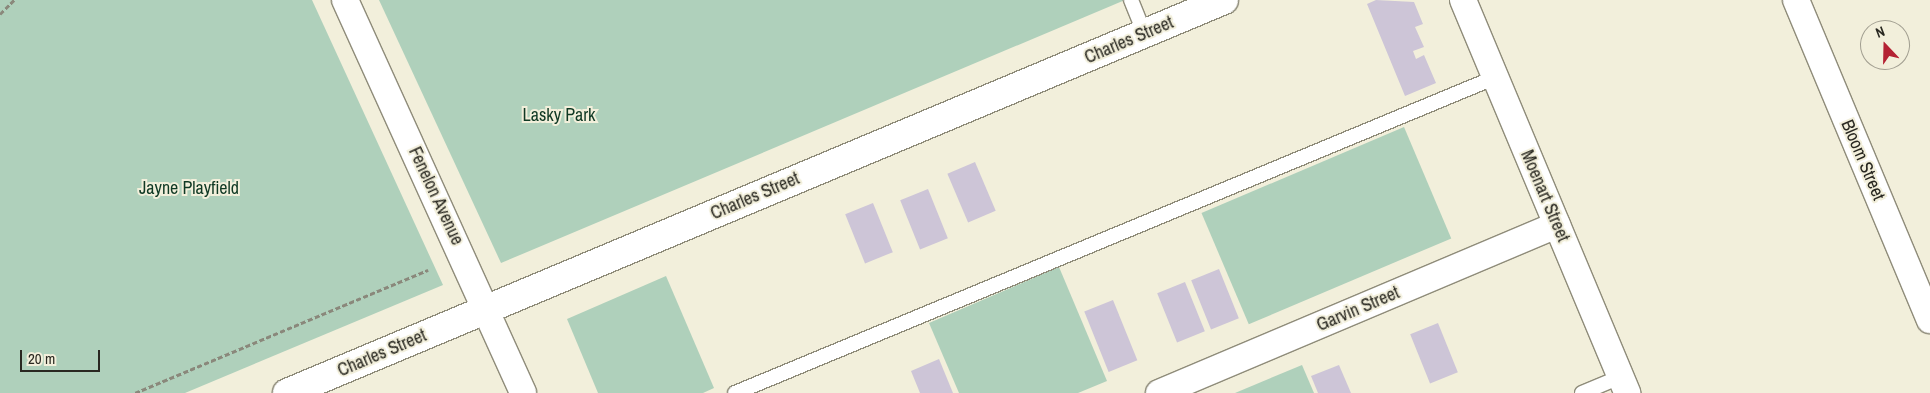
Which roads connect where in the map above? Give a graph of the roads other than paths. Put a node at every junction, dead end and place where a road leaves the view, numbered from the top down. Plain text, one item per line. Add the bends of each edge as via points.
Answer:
1 (345, 0) edge
2 (1131, 0) edge
3 (1224, 0) edge
4 (1463, 0) edge
5 (1796, 0) edge
6 (1144, 33) junction
7 (1496, 77) junction
8 (1557, 225) junction
9 (488, 309) junction
10 (1930, 320) edge
11 (1624, 385) edge
12 (287, 393) edge
13 (523, 393) edge
14 (735, 393) edge
15 (1159, 393) edge
16 (1582, 393) edge

1 - 9 street, Fenelon Avenue
2 - 6 lane
3 - 6 street, Charles Street
4 - 7 street, Moenart Street
5 - 10 street, Bloom Street
6 - 9 street, Charles Street
7 - 8 street, Moenart Street
7 - 14 lane
8 - 11 street, Moenart Street
8 - 15 street, Garvin Street
9 - 12 street, Charles Street
9 - 13 street, Fenelon Avenue
11 - 16 lane

